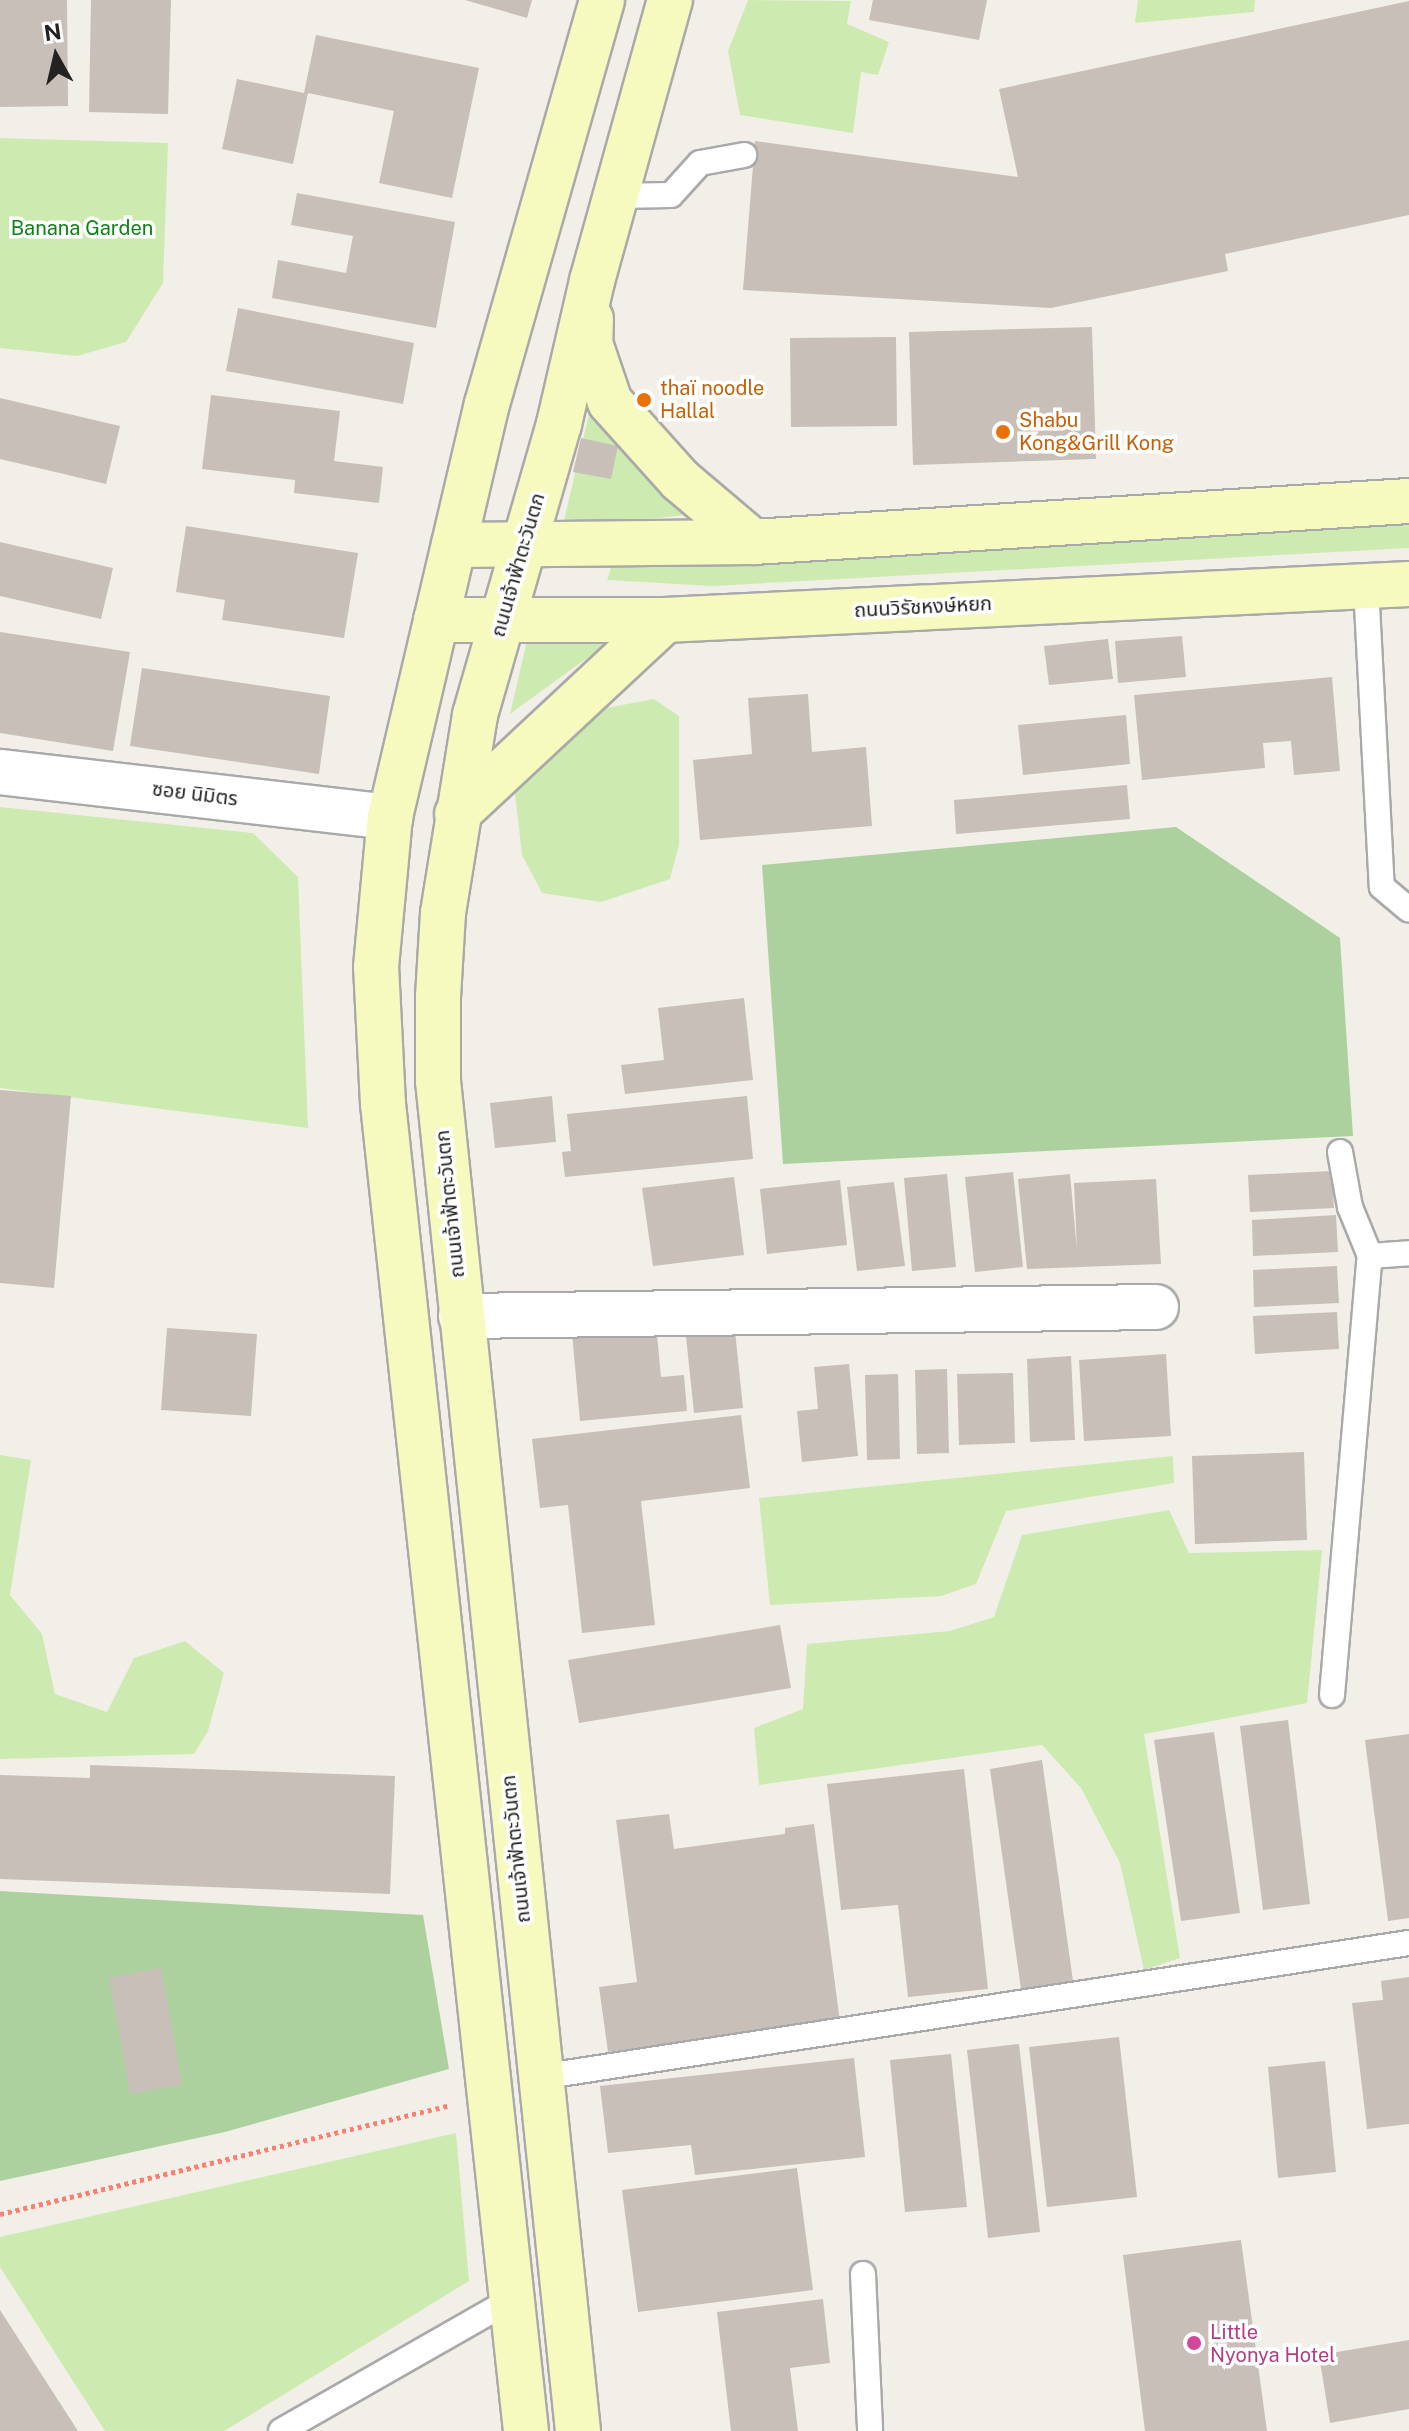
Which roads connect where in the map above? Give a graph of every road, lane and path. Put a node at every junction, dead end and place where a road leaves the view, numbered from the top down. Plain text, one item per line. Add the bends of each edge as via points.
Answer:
1 (602, 0) edge
2 (670, 0) edge
3 (744, 155) dead end
4 (615, 196) junction
5 (592, 281) junction
6 (1409, 501) edge
7 (753, 542) junction
8 (454, 545) junction
9 (523, 546) junction
10 (1409, 584) edge
11 (1366, 586) junction
12 (436, 620) junction
13 (665, 620) junction
14 (502, 621) junction
15 (0, 772) edge
16 (457, 814) junction
17 (390, 817) junction
18 (1409, 910) edge
19 (1340, 1152) dead end
20 (1409, 1253) edge
21 (1370, 1256) junction
22 (1156, 1307) dead end
23 (461, 1316) junction
24 (1332, 1695) dead end
25 (1409, 1943) edge
26 (540, 2077) junction
27 (492, 2096) junction
28 (0, 2214) edge
29 (863, 2274) dead end
30 (514, 2298) junction
31 (281, 2431) edge
32 (526, 2431) edge
33 (578, 2431) edge
34 (870, 2431) edge

1 - 8 main road via 487,404
2 - 4 main road, ถนนเจ้าฟ้าตะวันตก
3 - 4 lane via 700,163 671,195
4 - 5 main road, ถนนเจ้าฟ้าตะวันตก
5 - 7 main road via 590,343 610,402 680,480
5 - 9 main road, ถนนเจ้าฟ้าตะวันตก via 559,424
6 - 7 main road
7 - 9 main road
8 - 9 main road
8 - 12 main road
9 - 14 main road, ถนนเจ้าฟ้าตะวันตก
10 - 11 main road, ถนนวิรัชหงษ์หยก
11 - 13 main road, ถนนวิรัชหงษ์หยก
11 - 18 lane via 1382,887
12 - 14 main road, ถนนวิรัชหงษ์หยก
12 - 17 main road
13 - 14 main road, ถนนวิรัชหงษ์หยก
13 - 16 main road
14 - 16 main road, ถนนเจ้าฟ้าตะวันตก via 475,715
15 - 17 street, ซอย นิมิตร
16 - 23 main road, ถนนเจ้าฟ้าตะวันตก via 443,913 438,1034
17 - 27 main road via 376,967 383,1104
19 - 21 lane via 1350,1207
20 - 21 lane
21 - 24 lane
22 - 23 street
23 - 26 main road, ถนนเจ้าฟ้าตะวันตก
25 - 26 lane
26 - 33 main road, ถนนเจ้าฟ้าตะวันตก
27 - 28 path
27 - 30 main road
29 - 34 lane
30 - 31 lane
30 - 32 main road

